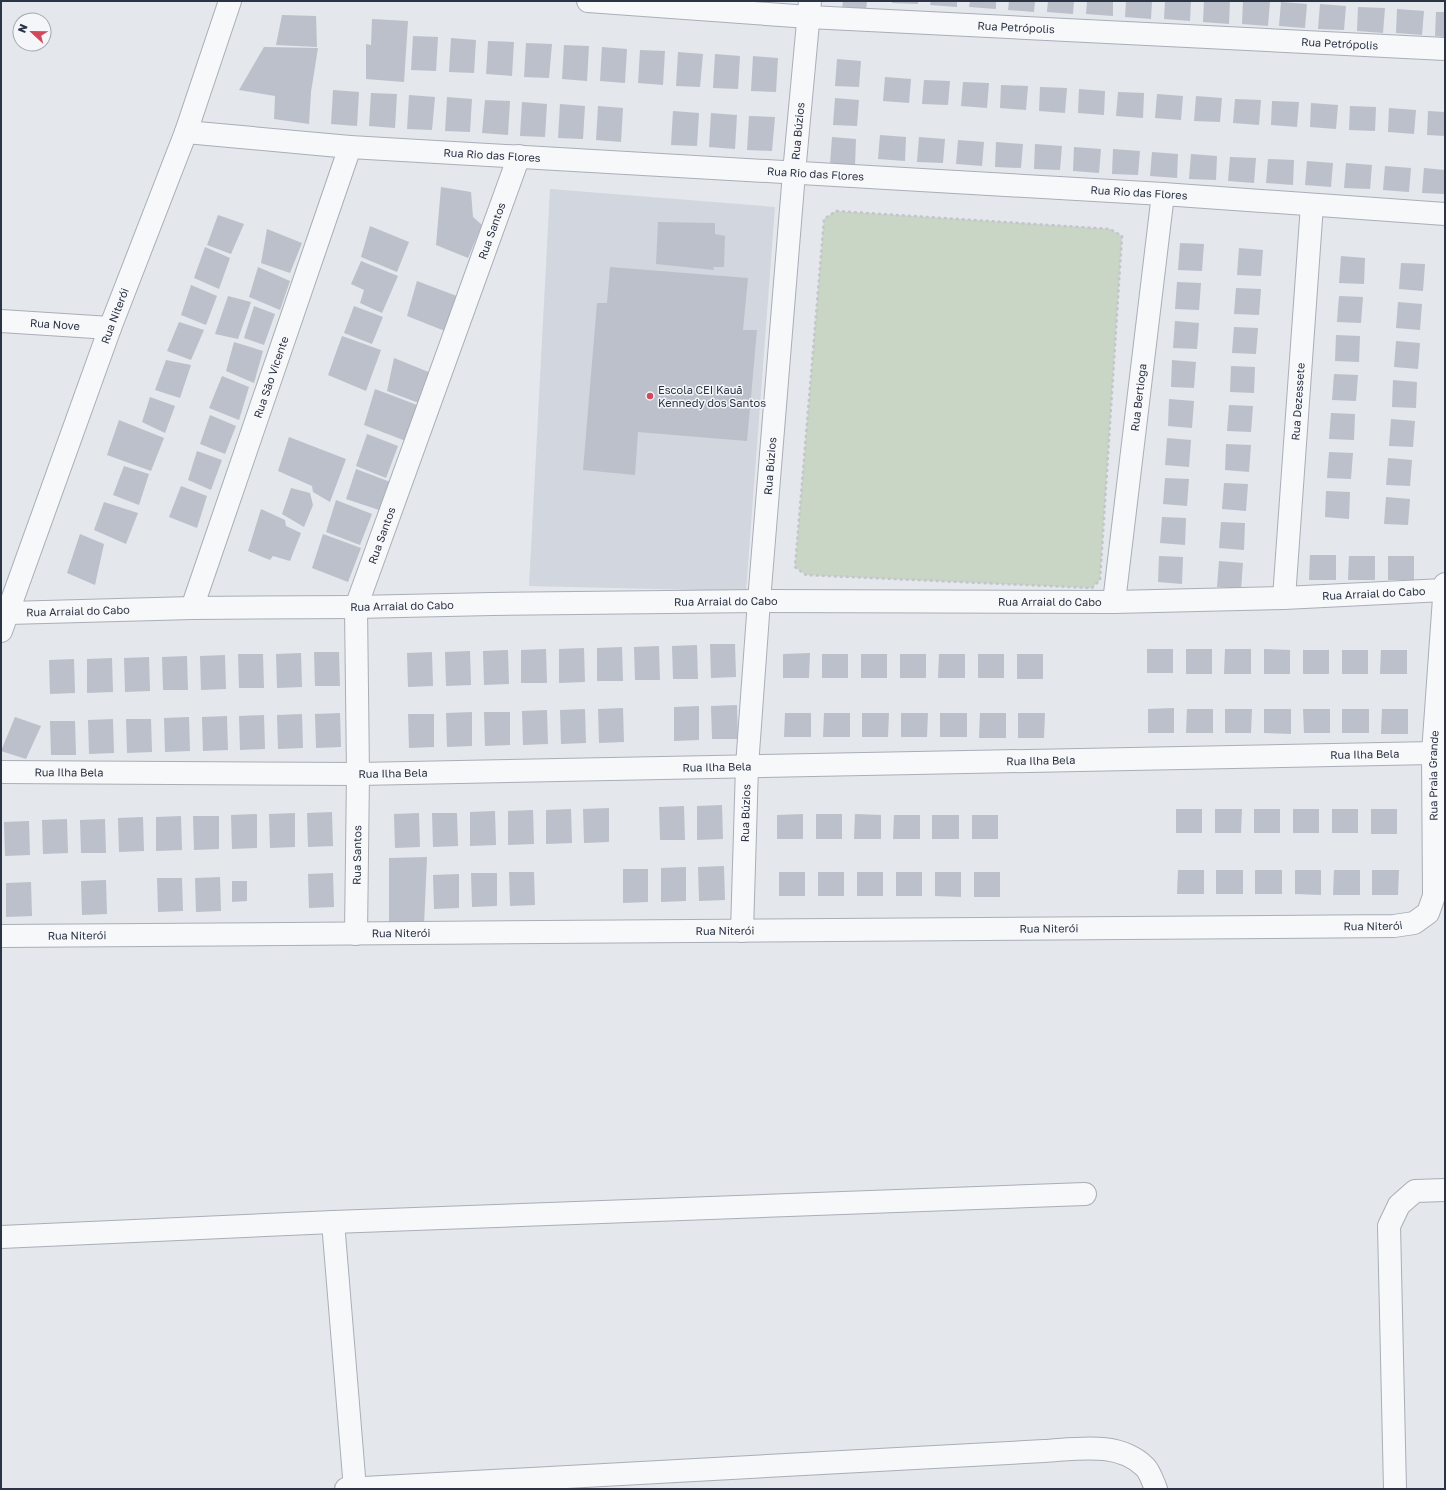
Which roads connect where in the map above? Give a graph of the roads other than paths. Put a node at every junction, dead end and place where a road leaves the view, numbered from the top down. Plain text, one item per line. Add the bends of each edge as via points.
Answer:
1 (230, 1) edge
2 (588, 1) edge
3 (810, 9) edge
4 (1445, 49) edge
5 (186, 132) junction
6 (350, 147) junction
7 (519, 156) junction
8 (794, 174) junction
9 (1163, 194) junction
10 (1312, 205) junction
11 (1445, 214) edge
12 (1, 321) edge
13 (110, 328) junction
14 (1445, 587) edge
15 (1284, 598) junction
16 (759, 601) junction
17 (1114, 602) junction
18 (356, 607) junction
19 (192, 608) junction
20 (4, 622) edge
21 (1433, 753) junction
22 (747, 766) junction
23 (1, 772) edge
24 (358, 774) junction
25 (1434, 896) joint
26 (742, 931) junction
27 (356, 934) junction
28 (1, 936) edge
29 (1445, 1190) edge
30 (1085, 1194) dead end
31 (333, 1222) junction
32 (1, 1237) edge
33 (346, 1489) edge
34 (355, 1489) edge
35 (1156, 1489) edge
36 (1395, 1489) edge

1 - 5 street, Rua Niterói
2 - 3 street, Rua Petrópolis
3 - 4 street, Rua Petrópolis
3 - 8 street, Rua Búzios
5 - 6 street, Rua Rio das Flores
5 - 13 street, Rua Niterói
6 - 7 street, Rua Rio das Flores
6 - 19 street, Rua São Vicente
7 - 8 street, Rua Rio das Flores
7 - 18 street, Rua Santos
8 - 9 street, Rua Rio das Flores
8 - 16 street, Rua Búzios
9 - 10 street, Rua Rio das Flores
9 - 17 street, Rua Bertioga
10 - 11 street, Rua Rio das Flores
10 - 15 street, Rua Dezessete
12 - 13 street, Rua Nove
13 - 20 street, Rua Niterói
14 - 15 street, Rua Arraial do Cabo
14 - 21 street, Rua Praia Grande
15 - 17 street, Rua Arraial do Cabo
16 - 17 street, Rua Arraial do Cabo
16 - 18 street, Rua Arraial do Cabo
16 - 22 street, Rua Búzios
18 - 19 street, Rua Arraial do Cabo
18 - 24 street, Rua Santos
19 - 20 street, Rua Arraial do Cabo
21 - 22 street, Rua Ilha Bela
21 - 25 street, Rua Praia Grande
22 - 24 street, Rua Ilha Bela
22 - 26 street, Rua Búzios
23 - 24 street, Rua Ilha Bela
24 - 27 street, Rua Santos
25 - 26 street, Rua Niterói via 1428,913 1414,922 1394,926
26 - 27 street, Rua Niterói
27 - 28 street, Rua Niterói
29 - 36 street via 1415,1191 1399,1205 1388,1226
30 - 31 street
31 - 32 street
31 - 34 street
33 - 34 street
34 - 35 street via 1107,1449 1129,1455 1146,1468

